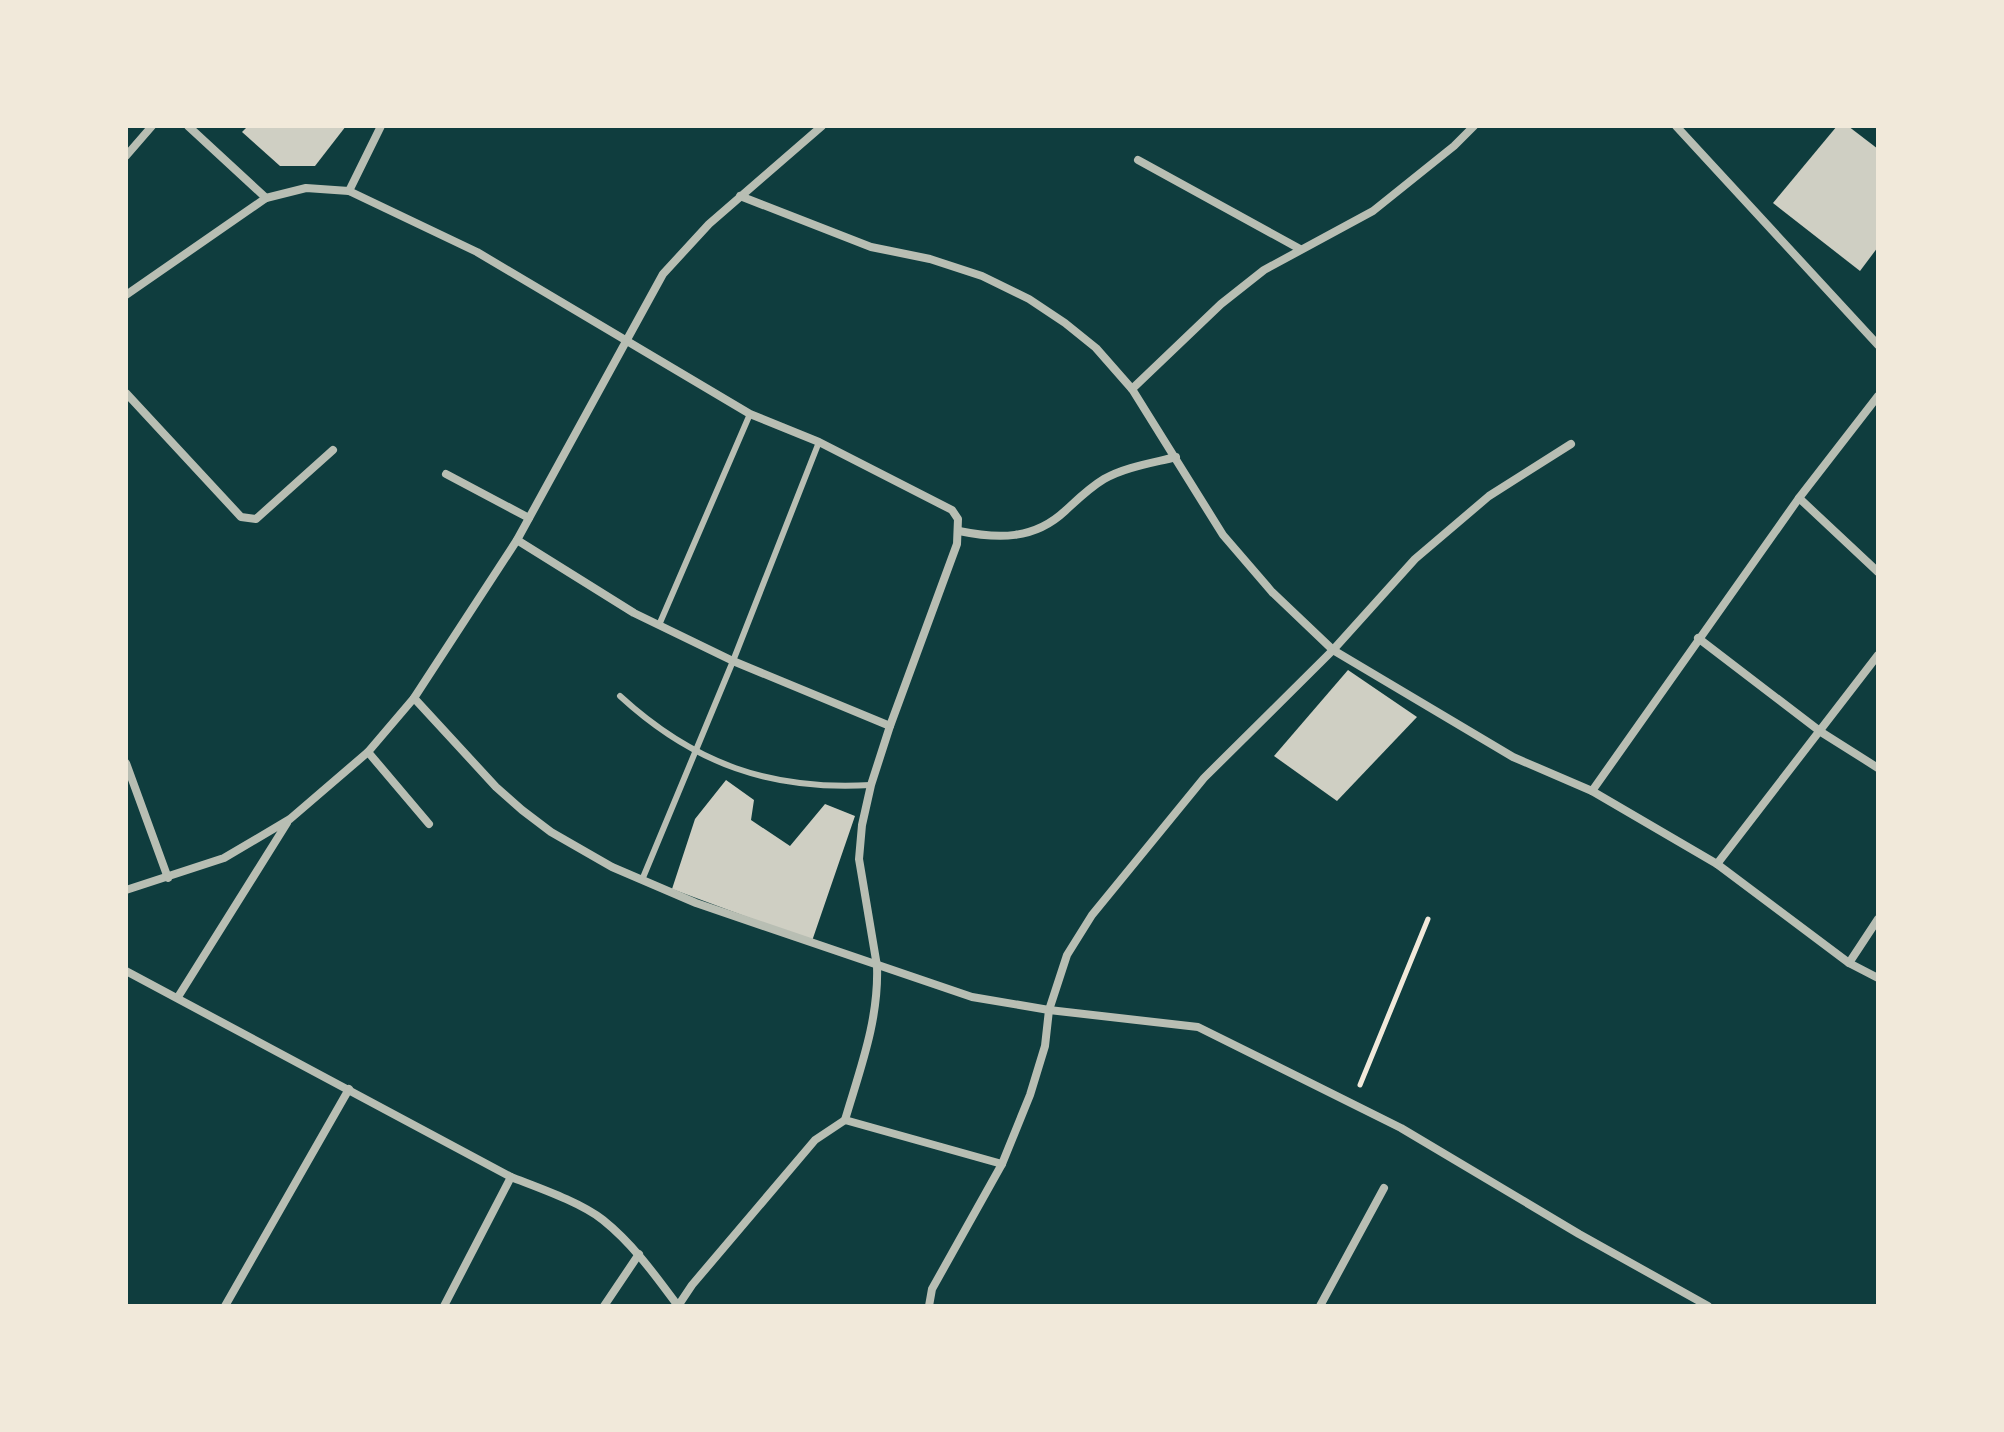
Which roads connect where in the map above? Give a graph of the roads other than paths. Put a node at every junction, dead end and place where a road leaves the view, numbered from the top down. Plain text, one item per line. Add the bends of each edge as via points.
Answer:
1 (152, 126) edge
2 (188, 126) edge
3 (381, 126) edge
4 (822, 126) edge
5 (1474, 126) edge
6 (1676, 126) edge
7 (126, 156) edge
8 (1138, 160) dead end
9 (349, 191) junction
10 (740, 196) junction
11 (266, 198) junction
12 (1300, 249) junction
13 (126, 295) edge
14 (626, 341) junction
15 (1878, 345) edge
16 (1132, 389) junction
17 (126, 393) edge
18 (1878, 396) edge
19 (750, 414) junction
20 (819, 442) junction
21 (1571, 444) dead end
22 (333, 450) dead end
23 (1176, 457) junction
24 (446, 474) dead end
25 (1799, 498) junction
26 (529, 518) junction
27 (959, 531) junction
28 (517, 540) junction
29 (1878, 572) edge
30 (659, 625) junction
31 (1698, 638) junction
32 (1333, 650) junction
33 (1878, 655) edge
34 (733, 661) junction
35 (620, 696) dead end
36 (414, 698) junction
37 (890, 726) junction
38 (1821, 732) junction
39 (368, 752) junction
40 (696, 752) junction
41 (126, 763) edge
42 (1878, 768) edge
43 (871, 785) junction
44 (1592, 791) junction
45 (290, 819) junction
46 (429, 824) dead end
47 (1717, 864) junction
48 (168, 878) junction
49 (642, 880) junction
50 (126, 890) edge
51 (1878, 919) edge
52 (1849, 963) junction
53 (877, 966) junction
54 (126, 971) edge
55 (1878, 978) edge
56 (178, 997) junction
57 (1049, 1010) junction
58 (349, 1089) junction
59 (845, 1120) junction
60 (1002, 1164) junction
61 (511, 1177) junction
62 (1384, 1188) dead end
63 (639, 1254) junction
64 (225, 1306) edge
65 (444, 1306) edge
66 (604, 1306) edge
67 (678, 1306) edge
68 (929, 1306) edge
69 (1320, 1306) edge
70 (1708, 1306) edge

1 - 7 street
2 - 11 street
3 - 9 street
4 - 10 street
5 - 12 street via 1373,211
6 - 15 street
8 - 12 street
9 - 11 street via 306,188
9 - 14 street via 477,252
10 - 14 street via 663,274
10 - 16 street via 871,247 982,276 1029,299 1096,348
11 - 13 street
12 - 16 street via 1221,304
14 - 19 street
14 - 26 street
16 - 23 street
17 - 22 street via 241,517 256,519
18 - 25 street
19 - 20 street
19 - 30 lane
20 - 27 street via 952,510
20 - 34 lane
21 - 32 street via 1529,468 1452,526
23 - 27 street via 1106,477 1031,533 993,538
23 - 32 street via 1223,535
24 - 26 street
25 - 29 street
25 - 31 street
26 - 28 street
27 - 37 street
28 - 30 street
28 - 36 street
30 - 34 street
31 - 38 street
31 - 44 street
32 - 44 street via 1513,757
32 - 57 street via 1204,778 1092,915 1067,955
33 - 38 street
34 - 37 street
34 - 40 lane
35 - 40 lane
36 - 39 street
36 - 49 street via 522,810 581,850
37 - 43 street
38 - 42 street
38 - 47 street
39 - 45 street
39 - 46 street
40 - 43 lane via 751,774 798,784
40 - 49 lane
41 - 48 street
43 - 53 street via 859,859
44 - 47 street
45 - 48 street via 224,858
45 - 56 street
47 - 52 street
48 - 50 street
49 - 53 street
51 - 52 street
52 - 55 street
53 - 57 street via 972,997
53 - 59 street via 875,1016
54 - 56 street
56 - 58 street
57 - 60 street via 1045,1046
57 - 70 street via 1198,1027 1401,1128
58 - 61 street
58 - 64 street
59 - 60 street
59 - 67 street via 815,1140
60 - 68 street via 932,1289
61 - 63 street via 601,1218
61 - 65 street
62 - 69 street
63 - 66 street
63 - 67 street

